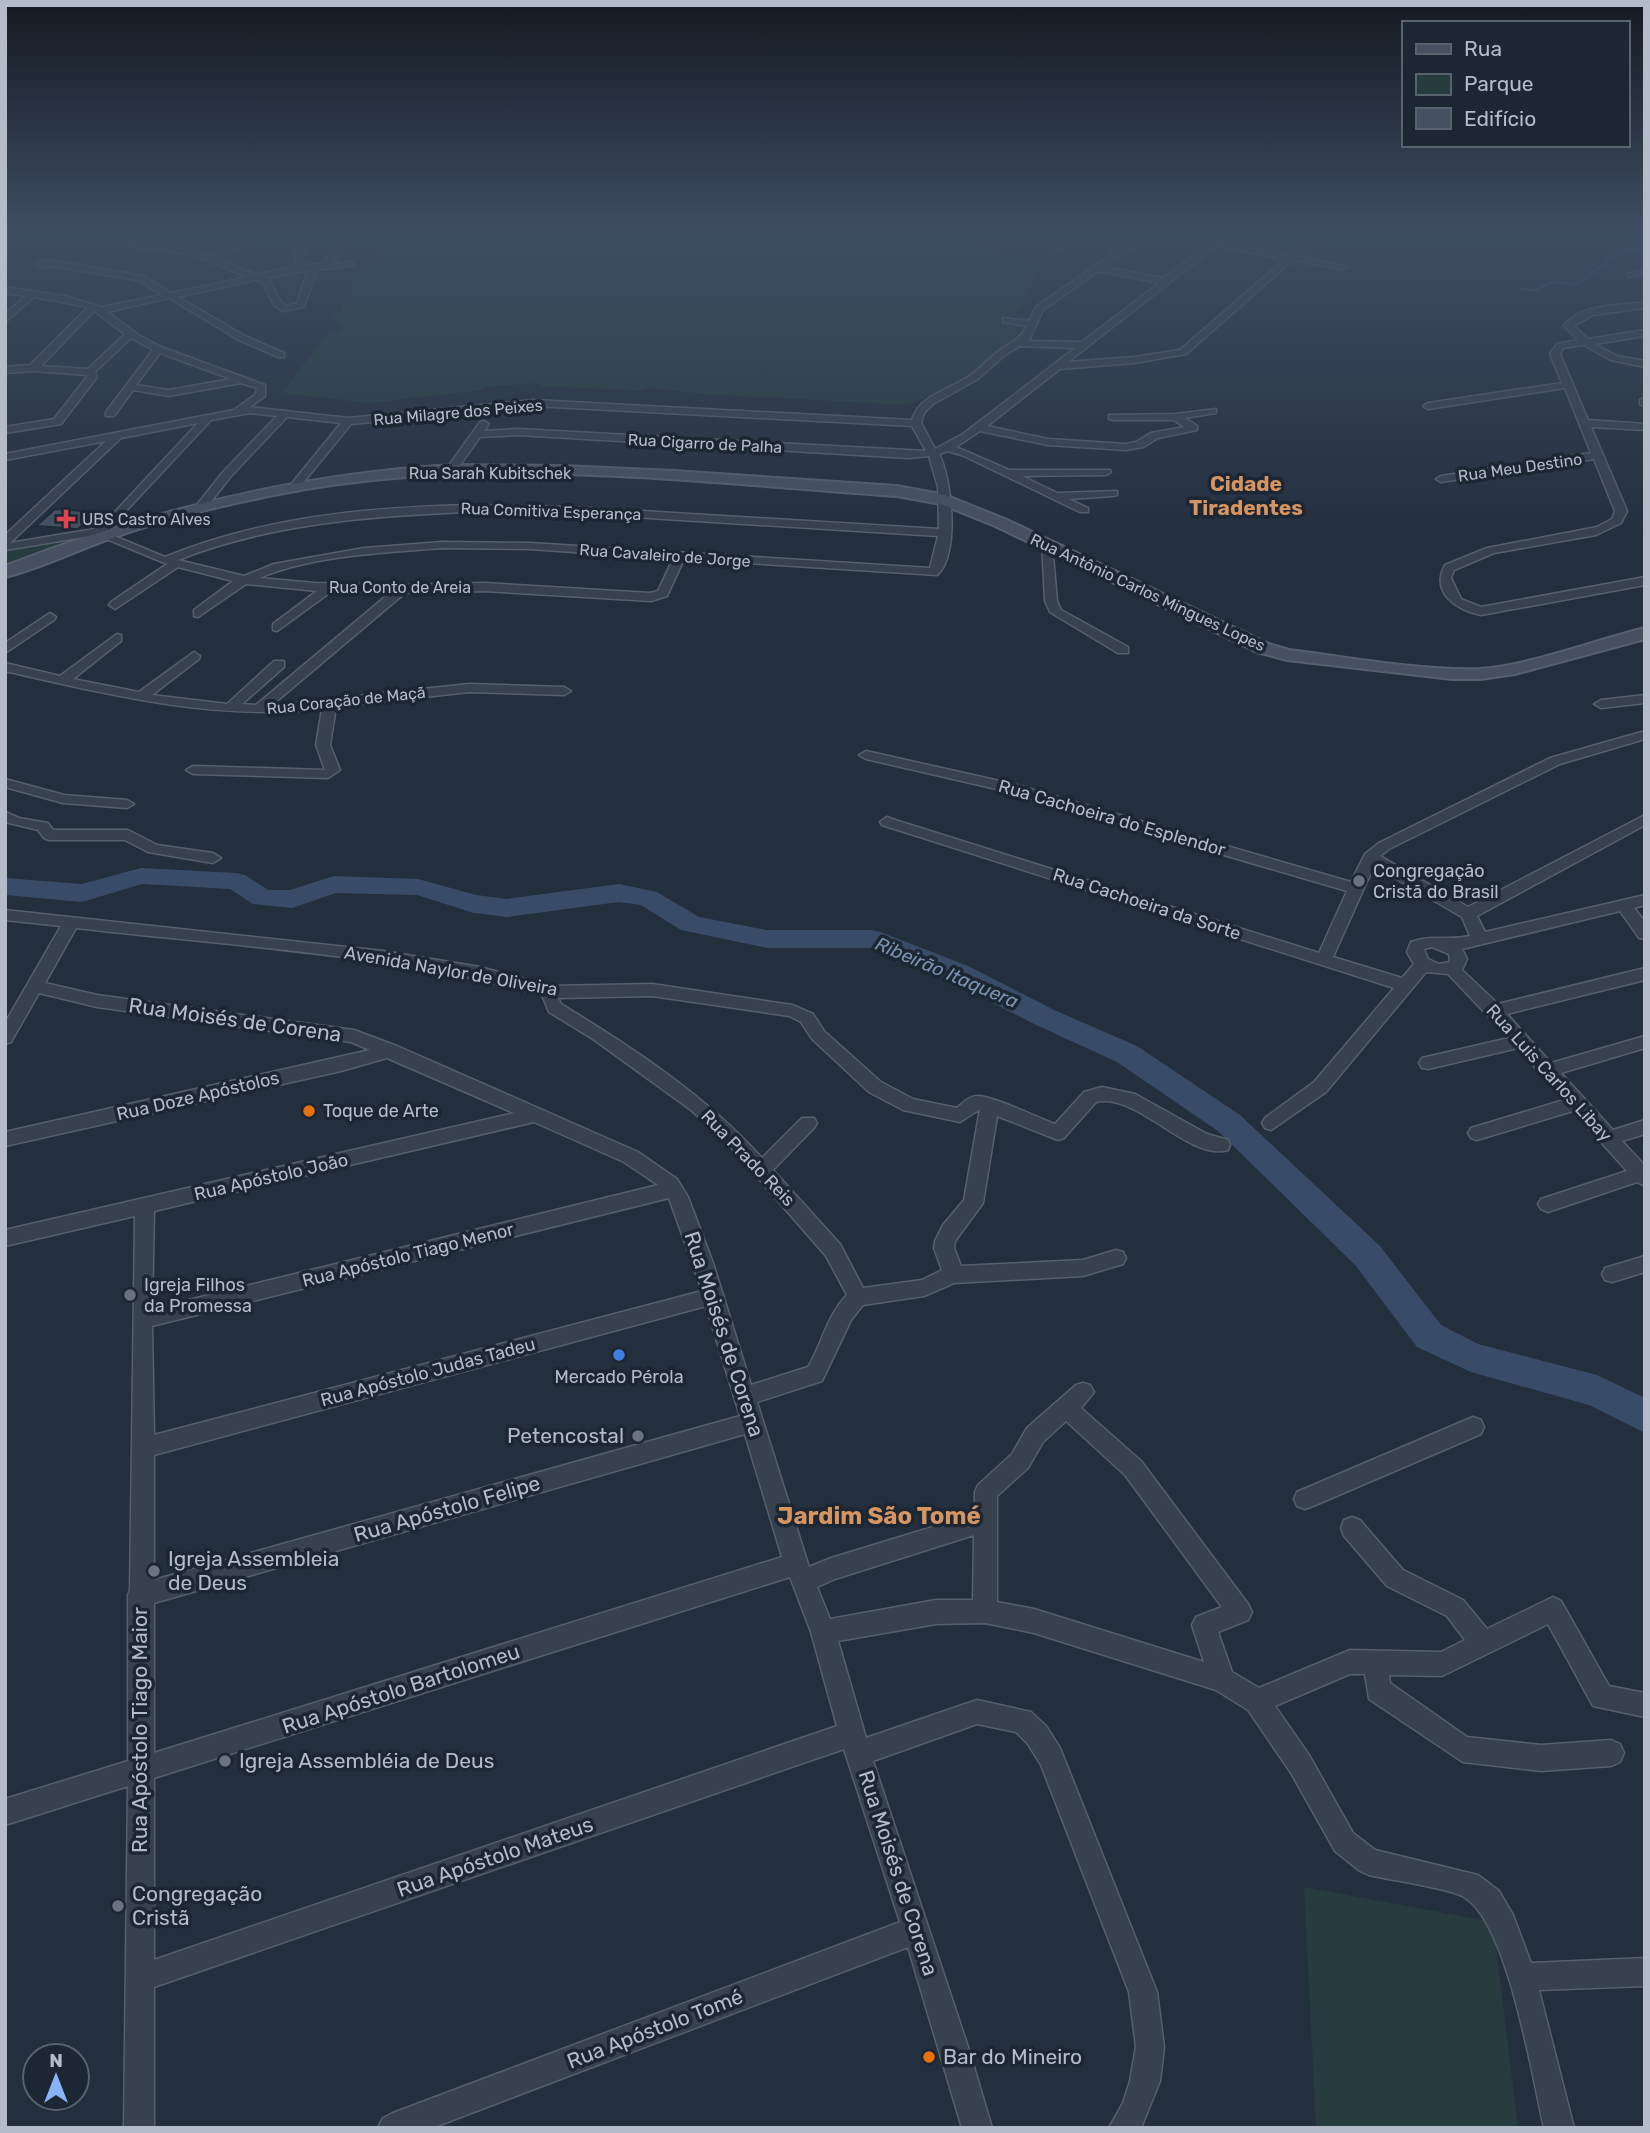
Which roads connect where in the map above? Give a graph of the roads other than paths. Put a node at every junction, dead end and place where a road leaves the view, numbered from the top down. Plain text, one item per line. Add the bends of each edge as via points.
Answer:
1 (69, 335) edge
2 (129, 335) edge
3 (134, 335) edge
4 (236, 335) edge
5 (1027, 335) edge
6 (1095, 335) edge
7 (1204, 335) edge
8 (1579, 335) edge
9 (1634, 335) edge
10 (1586, 341) junction
11 (1017, 344) junction
12 (1082, 345) junction
13 (158, 349) junction
14 (281, 355) dead end
15 (1645, 364) edge
16 (1055, 366) junction
17 (33, 368) junction
18 (5, 370) edge
19 (90, 372) junction
20 (242, 380) junction
21 (1567, 385) junction
22 (131, 387) junction
23 (494, 406) junction
24 (1427, 406) dead end
25 (238, 411) junction
26 (1212, 411) dead end
27 (285, 413) junction
28 (110, 414) dead end
29 (209, 417) junction
30 (1113, 417) dead end
31 (1176, 417) junction
32 (348, 421) junction
33 (916, 423) junction
34 (1583, 423) junction
35 (978, 426) junction
36 (1645, 427) edge
37 (5, 430) edge
38 (477, 434) junction
39 (118, 435) junction
40 (948, 448) junction
41 (23, 454) junction
42 (933, 454) junction
43 (1598, 455) junction
44 (5, 457) edge
45 (5, 469) edge
46 (451, 470) junction
47 (1106, 472) dead end
48 (1006, 473) junction
49 (1441, 478) dead end
50 (294, 487) junction
51 (1113, 493) dead end
52 (1051, 496) junction
53 (945, 500) junction
54 (202, 506) junction
55 (1084, 510) dead end
56 (103, 533) junction
57 (943, 533) junction
58 (5, 541) edge
59 (1046, 544) junction
60 (5, 547) edge
61 (680, 556) junction
62 (170, 562) junction
63 (5, 572) edge
64 (243, 580) junction
65 (1645, 580) edge
66 (328, 588) junction
67 (402, 590) junction
68 (115, 605) dead end
69 (198, 613) dead end
70 (50, 617) dead end
71 (276, 627) dead end
72 (1645, 633) edge
73 (117, 638) dead end
74 (5, 649) edge
75 (1123, 650) dead end
76 (194, 656) dead end
77 (279, 664) dead end
78 (5, 667) edge
79 (64, 680) junction
80 (564, 691) dead end
81 (141, 697) junction
82 (1645, 699) edge
83 (330, 704) junction
84 (1601, 704) dead end
85 (230, 708) junction
86 (259, 709) junction
87 (1645, 735) edge
88 (866, 755) dead end
89 (192, 770) dead end
90 (5, 783) edge
91 (127, 804) dead end
92 (5, 816) edge
93 (1645, 819) edge
94 (887, 822) dead end
95 (1370, 857) junction
96 (213, 858) dead end
97 (1356, 889) junction
98 (1645, 900) edge
99 (1625, 905) junction
100 (1468, 914) junction
101 (5, 915) edge
102 (70, 924) junction
103 (1645, 934) edge
104 (1480, 940) junction
105 (1450, 946) junction
106 (1324, 960) junction
107 (1423, 964) junction
108 (1452, 968) junction
109 (1645, 974) edge
110 (35, 986) junction
111 (1407, 986) junction
112 (551, 992) junction
113 (1495, 1011) junction
114 (5, 1038) edge
115 (1521, 1041) junction
116 (1645, 1042) edge
117 (391, 1050) junction
118 (1428, 1063) dead end
119 (1548, 1070) junction
120 (1576, 1103) junction
121 (990, 1104) junction
122 (537, 1115) junction
123 (808, 1123) dead end
124 (1271, 1123) dead end
125 (1645, 1127) edge
126 (1477, 1133) dead end
127 (5, 1139) edge
128 (1608, 1139) junction
129 (1221, 1145) dead end
130 (762, 1169) junction
131 (1642, 1176) edge
132 (674, 1189) junction
133 (1548, 1204) dead end
134 (145, 1206) junction
135 (5, 1238) edge
136 (1116, 1258) dead end
137 (1645, 1264) edge
138 (1612, 1274) dead end
139 (951, 1275) junction
140 (713, 1296) junction
141 (858, 1297) junction
142 (142, 1320) junction
143 (1083, 1392) dead end
144 (745, 1396) junction
145 (1066, 1408) junction
146 (753, 1422) junction
147 (1473, 1427) dead end
148 (144, 1448) junction
149 (1305, 1499) dead end
150 (986, 1521) junction
151 (1352, 1528) dead end
152 (800, 1573) junction
153 (141, 1595) junction
154 (985, 1611) junction
155 (823, 1632) junction
156 (1483, 1644) junction
157 (1376, 1663) junction
158 (1222, 1680) junction
159 (1257, 1701) junction
160 (1645, 1706) edge
161 (856, 1743) junction
162 (1611, 1753) dead end
163 (141, 1771) junction
164 (5, 1812) edge
165 (916, 1930) junction
166 (1645, 1972) edge
167 (1522, 1977) junction
168 (138, 1979) junction
169 (139, 2128) edge
170 (393, 2128) edge
171 (977, 2128) edge
172 (1124, 2128) edge
173 (1559, 2128) edge

1 - 17 street
2 - 19 street
3 - 13 street
4 - 14 street
5 - 11 street
6 - 12 street
7 - 16 street via 1184,352
8 - 10 street
9 - 10 street
10 - 15 street via 1626,364
10 - 21 street via 1556,349
11 - 12 street
11 - 33 street via 975,377 929,402
12 - 16 street
13 - 20 street
13 - 22 street
16 - 35 street
17 - 18 street
17 - 19 street
19 - 37 street via 92,377 57,422
20 - 22 street via 169,393
20 - 25 street via 263,391
21 - 24 street
21 - 34 street
22 - 28 street
23 - 32 street, Rua Milagre dos Peixes
23 - 33 street, Rua Milagre dos Peixes via 541,403
23 - 38 street
25 - 27 street, Rua Milagre dos Peixes
25 - 29 street, Rua Milagre dos Peixes
26 - 31 street
27 - 32 street, Rua Milagre dos Peixes
27 - 54 street
29 - 39 street, Rua Milagre dos Peixes
29 - 56 street
30 - 31 street
31 - 35 street via 1193,428 1158,434 1126,447 1048,442
32 - 50 street
33 - 42 street, Rua Cavaleiro de Jorge
34 - 36 street
34 - 43 street
35 - 40 street
38 - 42 street, Rua Cigarro de Palha via 518,432
38 - 46 street
39 - 41 street, Rua Milagre dos Peixes
39 - 58 street
40 - 42 street
40 - 48 street
41 - 44 street, Rua Milagre dos Peixes
41 - 45 street
42 - 53 street, Rua Cavaleiro de Jorge
43 - 49 street, Rua Meu Destino
43 - 65 street via 1620,511 1617,521 1610,527 1469,558 1449,568 1447,587 1455,602 1481,611
46 - 50 street, Rua Sarah Kubitschek
46 - 53 street, Rua Sarah Kubitschek via 665,477 897,492
47 - 48 street
48 - 52 street
50 - 54 street, Rua Sarah Kubitschek
51 - 52 street
52 - 55 street
53 - 57 street, Rua Cavaleiro de Jorge
53 - 59 street, Rua Antônio Carlos Mingues Lopes
54 - 56 street, Rua Sarah Kubitschek
56 - 60 street
56 - 62 street, Rua Conto de Areia
56 - 63 street, Rua Sarah Kubitschek
57 - 61 street, Rua Cavaleiro de Jorge via 939,565 933,572
57 - 62 street, Rua Comitiva Esperança via 536,508 442,508 369,513 288,526 205,545
59 - 72 street, Rua Antônio Carlos Mingues Lopes via 1264,648 1312,660 1481,674
59 - 75 street via 1056,612
61 - 64 street, Rua Cavaleiro de Jorge via 442,545 325,558 274,568
61 - 67 street, Rua Conto de Areia via 663,593 651,597 473,587
62 - 64 street, Rua Conto de Areia
62 - 68 street, Rua Comitiva Esperança
64 - 66 street, Rua Conto de Areia
64 - 69 street, Rua Cavaleiro de Jorge
66 - 67 street, Rua Conto de Areia
66 - 71 street
67 - 86 street
70 - 74 street
73 - 79 street
76 - 81 street
77 - 85 street
78 - 79 street, Rua Coração de Maçã
79 - 81 street, Rua Coração de Maçã
80 - 83 street, Rua Coração de Maçã via 471,688
81 - 85 street, Rua Coração de Maçã
82 - 84 street
83 - 86 street, Rua Coração de Maçã
83 - 89 street via 323,745 333,770 328,774
85 - 86 street, Rua Coração de Maçã
87 - 95 street via 1555,761 1400,837
88 - 97 street, Rua Cachoeira do Esplendor via 1008,787
90 - 91 street via 63,799
92 - 96 street via 43,826 49,835 128,835 153,849
93 - 100 street
94 - 106 street, Rua Cachoeira da Sorte
95 - 97 street
95 - 100 street
97 - 106 street
98 - 99 street
99 - 103 street
99 - 104 street
100 - 104 street
101 - 102 street, Avenida Naylor de Oliveira
102 - 110 street
102 - 112 street, Avenida Naylor de Oliveira via 383,957 480,973
104 - 105 street
105 - 107 street via 1431,941 1416,946
105 - 108 street via 1460,959
106 - 111 street, Rua Cachoeira da Sorte
107 - 108 street
107 - 111 street
108 - 113 street, Rua Luis Carlos Libay
109 - 113 street
110 - 114 street
110 - 117 street, Rua Moisés de Corena via 131,1006 327,1030
111 - 124 street via 1320,1087
112 - 121 street, Avenida Naylor de Oliveira via 652,990 792,1011 807,1018 818,1035 893,1098 950,1115 966,1113 975,1102
112 - 130 street, Rua Prado Reis via 555,1008 697,1105
113 - 115 street, Rua Luis Carlos Libay
115 - 118 street
115 - 119 street, Rua Luis Carlos Libay
116 - 119 street
117 - 122 street, Rua Moisés de Corena
117 - 127 street, Rua Doze Apóstolos
119 - 120 street, Rua Luis Carlos Libay
120 - 126 street
120 - 128 street, Rua Luis Carlos Libay
121 - 129 street via 1058,1133 1090,1097 1102,1094 1129,1099 1202,1140
121 - 139 street via 973,1203 945,1241
122 - 132 street, Rua Moisés de Corena via 631,1157
122 - 134 street, Rua Apóstolo João
123 - 130 street
125 - 128 street
128 - 131 street, Rua Luis Carlos Libay
130 - 141 street, Rua Prado Reis via 833,1251
131 - 133 street
132 - 140 street, Rua Moisés de Corena
132 - 142 street, Rua Apóstolo Tiago Menor
134 - 135 street, Rua Apóstolo João
134 - 142 street, Rua Apóstolo Tiago Maior
136 - 139 street via 1073,1269
137 - 138 street
139 - 141 street via 924,1288
140 - 144 street, Rua Moisés de Corena
140 - 148 street, Rua Apóstolo Judas Tadeu
141 - 144 street via 842,1314 815,1374
142 - 148 street, Rua Apóstolo Tiago Maior
143 - 145 street
144 - 146 street, Rua Moisés de Corena
145 - 150 street via 1035,1435 1020,1461 986,1492
145 - 158 street via 1133,1468 1240,1612 1204,1625
146 - 152 street, Rua Moisés de Corena
146 - 153 street, Rua Apóstolo Felipe
147 - 149 street
148 - 153 street, Rua Apóstolo Tiago Maior
150 - 152 street, Rua Apóstolo Bartolomeu via 831,1569
150 - 154 street
151 - 156 street via 1395,1578 1455,1608
152 - 155 street, Rua Moisés de Corena
152 - 163 street, Rua Apóstolo Bartolomeu
153 - 163 street, Rua Apóstolo Tiago Maior
154 - 155 street via 936,1612
154 - 158 street via 1034,1621
155 - 161 street, Rua Moisés de Corena
156 - 157 street via 1442,1664
156 - 160 street via 1553,1609 1602,1697
157 - 159 street via 1350,1662
157 - 162 street via 1378,1690 1463,1749 1541,1758
158 - 159 street
159 - 167 street via 1300,1764 1343,1842 1369,1862 1469,1884 1489,1902 1503,1925
161 - 165 street, Rua Moisés de Corena
161 - 168 street, Rua Apóstolo Mateus
161 - 172 street, Rua Apóstolo Mateus via 977,1712 1021,1721 1037,1735 1051,1757 1143,1992 1150,2047 1145,2081
163 - 164 street, Rua Apóstolo Bartolomeu
163 - 168 street, Rua Apóstolo Tiago Maior
165 - 170 street, Rua Apóstolo Tomé
165 - 171 street, Rua Moisés de Corena
166 - 167 street
167 - 173 street
168 - 169 street, Rua Apóstolo Tiago Maior

